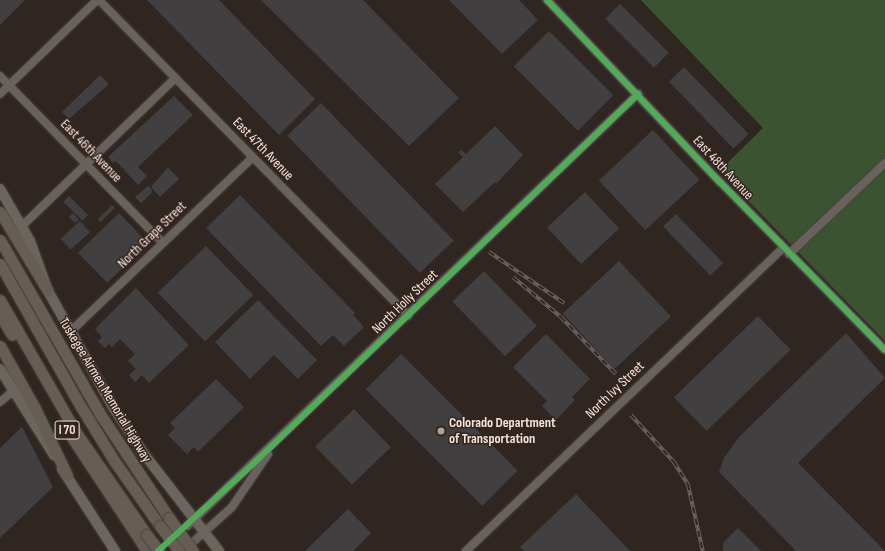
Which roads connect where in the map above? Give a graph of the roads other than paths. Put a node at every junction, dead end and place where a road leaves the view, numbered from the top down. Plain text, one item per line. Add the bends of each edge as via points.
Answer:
1 (98, 0) edge
2 (547, 0) edge
3 (0, 76) edge
4 (175, 78) junction
5 (9, 85) junction
6 (0, 94) edge
7 (638, 94) junction
8 (252, 157) junction
9 (885, 162) edge
10 (86, 164) junction
11 (0, 189) edge
12 (0, 212) edge
13 (22, 226) junction
14 (0, 240) edge
15 (163, 243) junction
16 (783, 248) junction
17 (0, 253) edge
18 (789, 254) junction
19 (0, 264) edge
20 (48, 291) junction
21 (0, 300) edge
22 (0, 316) edge
23 (408, 316) junction
24 (70, 332) junction
25 (0, 346) edge
26 (885, 350) edge
27 (0, 369) edge
28 (78, 377) junction
29 (13, 391) junction
30 (0, 402) edge
31 (276, 442) junction
32 (67, 475) junction
33 (191, 523) junction
34 (205, 532) junction
35 (144, 538) junction
36 (115, 551) edge
37 (147, 551) edge
38 (159, 551) edge
39 (179, 551) edge
40 (183, 551) edge
41 (193, 551) edge
42 (219, 551) edge
43 (466, 551) edge

1 - 4 street, East 47th Avenue
1 - 5 street
2 - 7 street, East 48th Avenue
3 - 5 street, East 46th Avenue
4 - 8 street, East 47th Avenue
4 - 10 street
5 - 6 street
5 - 10 street, East 46th Avenue
7 - 16 street, East 48th Avenue
7 - 23 street, North Holly Street
8 - 15 street, North Grape Street
8 - 23 street, East 47th Avenue
9 - 18 street
10 - 13 street
10 - 15 street, East 46th Avenue
11 - 13 main road
12 - 20 highway
13 - 20 main road
14 - 28 highway, Tuskegee Airmen Memorial Highway / I 70
15 - 24 street, North Grape Street
16 - 18 street, East 48th Avenue
16 - 43 street, North Ivy Street
17 - 28 highway
18 - 26 street, East 48th Avenue
19 - 39 highway, bridge via 84,413 115,462
20 - 24 main road
21 - 35 highway via 77,434
22 - 35 highway, I 70 via 77,448
23 - 31 street, North Holly Street
24 - 33 main road via 129,432
25 - 32 highway via 35,408
27 - 29 main road
28 - 41 highway, Tuskegee Airmen Memorial Highway / I 70, bridge via 120,446
29 - 30 street
29 - 32 main road
31 - 33 street, North Holly Street
31 - 34 street, North Holly Street via 237,501
32 - 36 main road
33 - 34 main road
34 - 40 street, North Holly Street
34 - 42 main road
35 - 37 highway, I 70
35 - 38 highway, bridge

